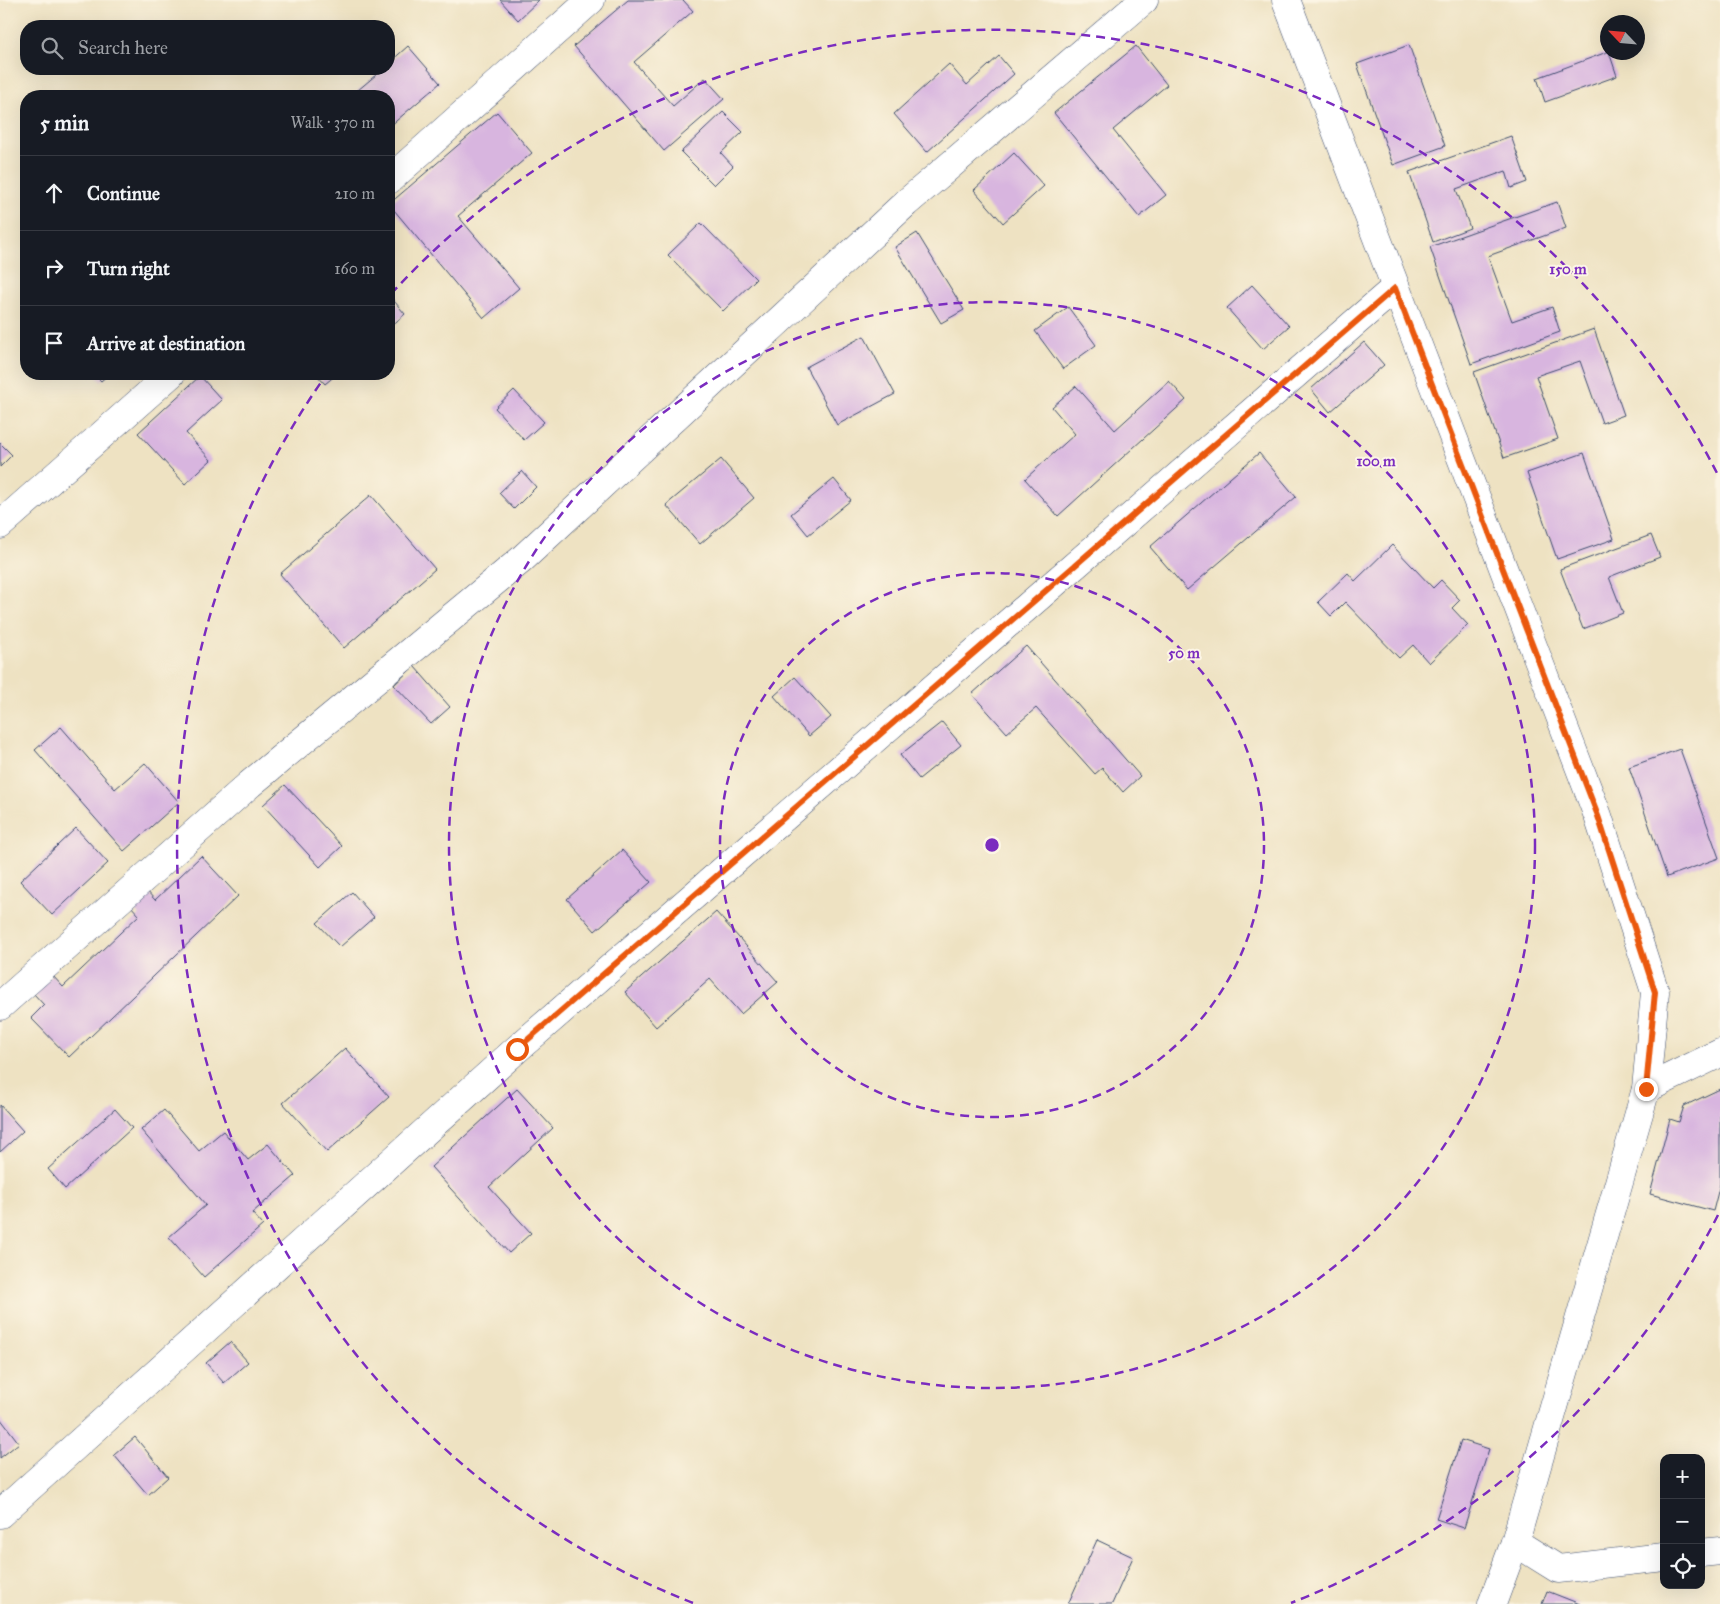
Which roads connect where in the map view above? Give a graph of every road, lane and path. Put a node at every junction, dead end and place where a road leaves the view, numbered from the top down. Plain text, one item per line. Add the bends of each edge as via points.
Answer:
1 (591, 0) edge
2 (1144, 0) edge
3 (1286, 0) edge
4 (395, 175) edge
5 (1395, 288) junction
6 (163, 380) edge
7 (0, 525) edge
8 (0, 1006) edge
9 (1720, 1053) edge
10 (1646, 1089) junction
11 (0, 1514) edge
12 (1515, 1542) junction
13 (1720, 1551) edge
14 (1705, 1553) edge
15 (1660, 1557) edge
16 (1492, 1604) edge

1 - 4 street
2 - 8 street via 906,203 521,560 250,784
3 - 5 street
5 - 10 street via 1598,816 1655,992
5 - 11 street via 517,1049
6 - 7 street
9 - 10 street
10 - 12 street
12 - 15 street via 1558,1569
12 - 16 street
13 - 14 street

